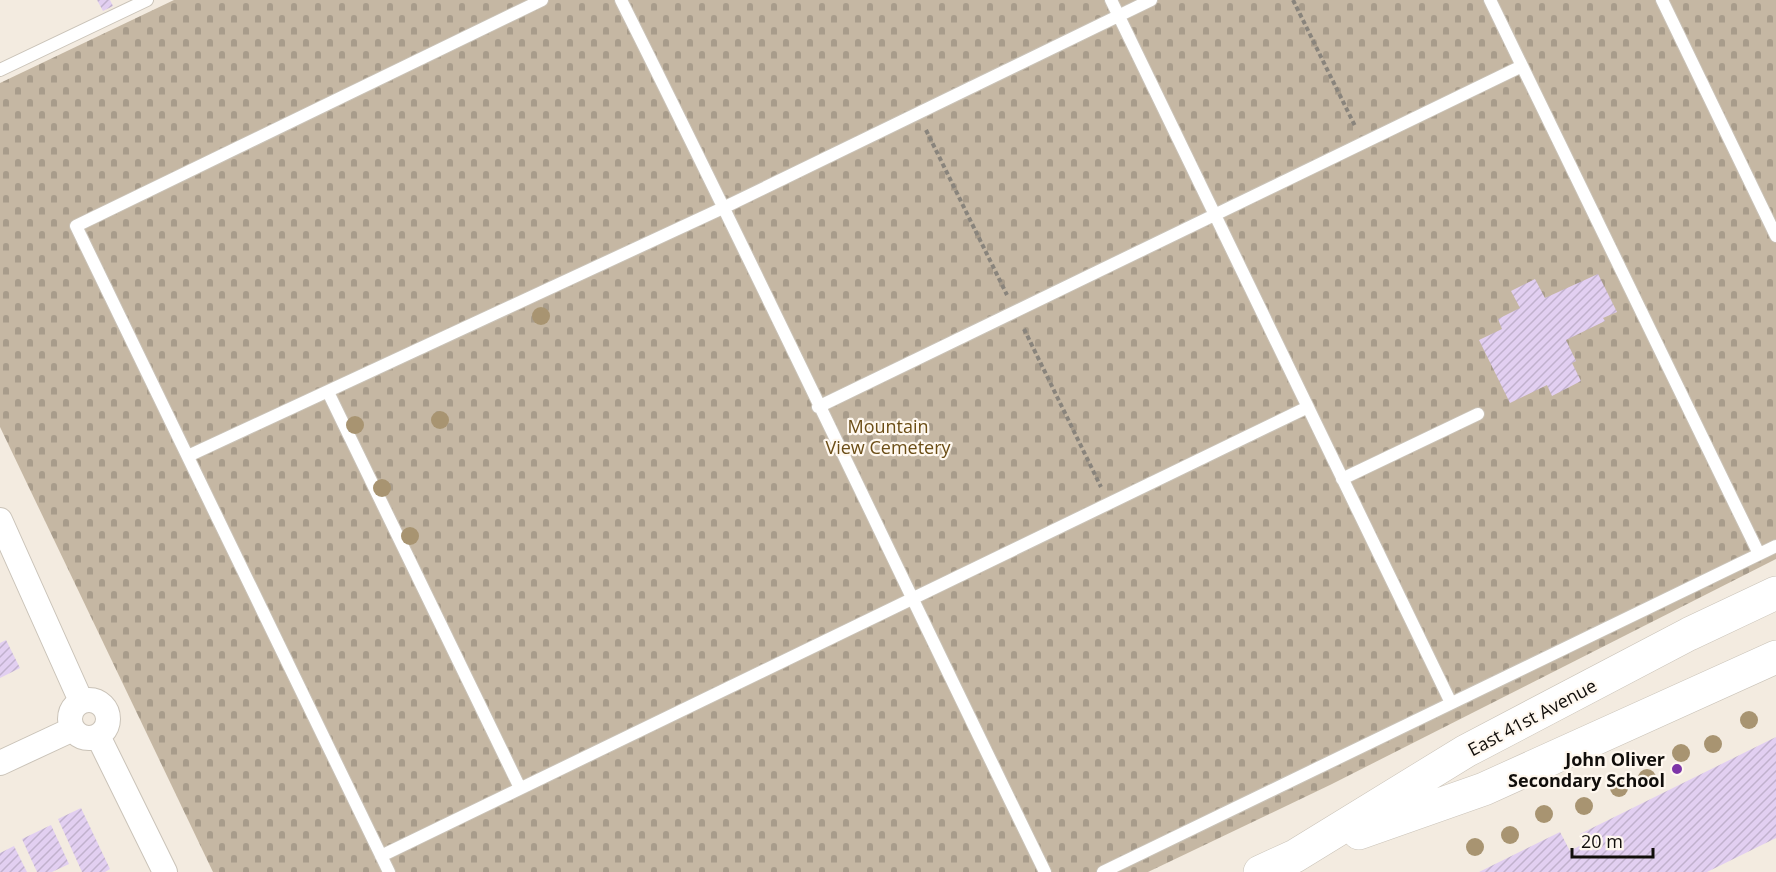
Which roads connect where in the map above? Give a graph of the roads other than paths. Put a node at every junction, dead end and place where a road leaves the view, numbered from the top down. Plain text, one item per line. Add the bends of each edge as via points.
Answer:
1 (147, 0) edge
2 (542, 0) edge
3 (621, 0) edge
4 (1110, 0) edge
5 (1151, 0) edge
6 (1490, 0) edge
7 (1662, 0) edge
8 (1118, 16) junction
9 (1522, 66) junction
10 (0, 70) edge
11 (724, 207) junction
12 (1214, 215) junction
13 (1776, 236) edge
14 (328, 392) junction
15 (818, 407) junction
16 (1308, 407) junction
17 (1478, 414) dead end
18 (188, 456) junction
19 (1342, 479) junction
20 (2, 530) edge
21 (1776, 546) edge
22 (1759, 554) junction
23 (1776, 592) edge
24 (911, 599) junction
25 (1776, 657) edge
26 (81, 701) junction
27 (1451, 703) junction
28 (73, 729) junction
29 (98, 736) junction
30 (0, 763) edge
31 (520, 788) junction
32 (381, 855) junction
33 (1295, 856) junction
34 (165, 872) edge
35 (389, 872) edge
36 (1046, 872) edge
37 (1103, 872) edge
38 (1260, 872) edge

1 - 10 lane
2 - 18 lane via 76,226
3 - 11 lane
4 - 8 lane
5 - 8 lane
6 - 9 lane
7 - 13 lane
8 - 11 lane
8 - 12 lane
9 - 12 lane
9 - 22 lane
11 - 14 lane
11 - 15 lane
12 - 15 lane
12 - 16 lane
14 - 18 lane
14 - 31 lane
15 - 24 lane
16 - 19 lane
16 - 24 lane
17 - 19 lane
18 - 32 lane
19 - 27 lane
20 - 26 street
21 - 22 lane
22 - 27 lane
23 - 33 main road, East 41st Avenue via 1466,751
24 - 31 lane
24 - 36 lane
25 - 33 main road, East 41st Avenue via 1484,789
26 - 28 street via 70,716
26 - 29 street via 94,700 105,707 107,726
27 - 37 lane
28 - 29 street via 81,736
28 - 30 street
29 - 34 street
31 - 32 lane
32 - 35 lane
33 - 38 main road, East 41st Avenue

